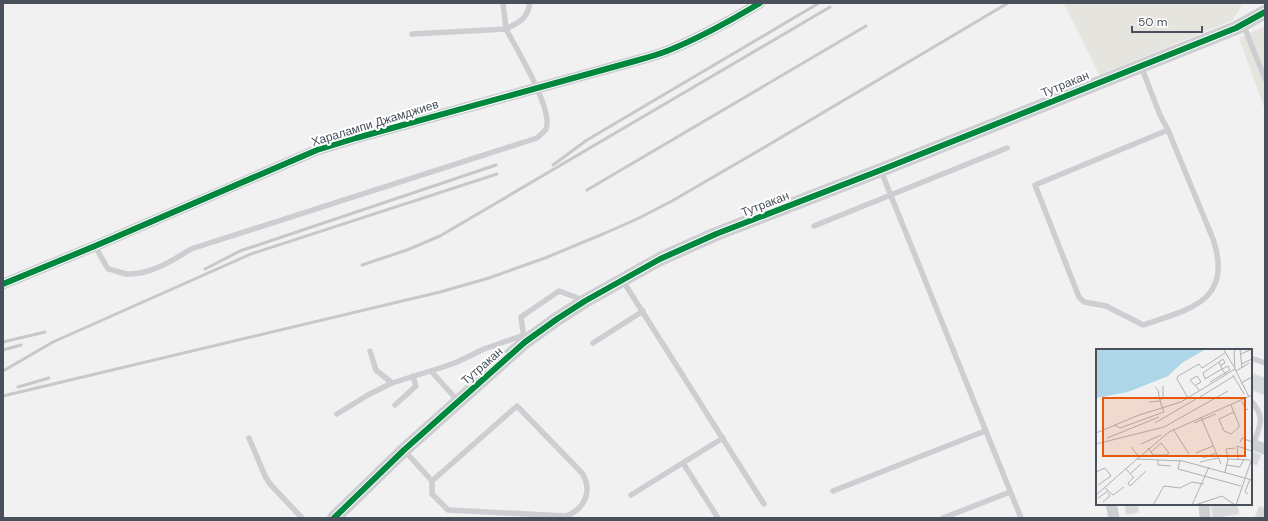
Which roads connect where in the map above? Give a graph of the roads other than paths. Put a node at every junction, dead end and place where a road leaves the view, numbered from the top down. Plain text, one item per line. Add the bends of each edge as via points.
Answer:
1 (503, 3) edge
2 (530, 3) edge
3 (759, 3) edge
4 (1265, 12) edge
5 (1243, 24) junction
6 (506, 29) junction
7 (412, 34) dead end
8 (1141, 66) junction
9 (1265, 80) edge
10 (538, 88) junction
11 (1168, 130) junction
12 (1008, 148) dead end
13 (880, 170) junction
14 (891, 195) junction
15 (814, 226) dead end
16 (95, 246) junction
17 (623, 280) junction
18 (3, 284) edge
19 (585, 301) junction
20 (643, 311) junction
21 (524, 339) junction
22 (593, 343) dead end
23 (370, 351) dead end
24 (1252, 358) edge
25 (1265, 363) edge
26 (431, 371) junction
27 (412, 376) junction
28 (392, 383) junction
29 (458, 401) junction
30 (1252, 402) edge
31 (395, 405) dead end
32 (337, 414) dead end
33 (985, 431) junction
34 (250, 438) dead end
35 (723, 438) junction
36 (1252, 444) edge
37 (1265, 449) edge
38 (404, 450) junction
39 (683, 463) junction
40 (432, 481) junction
41 (833, 491) dead end
42 (1010, 492) junction
43 (631, 495) dead end
44 (764, 504) dead end
45 (1111, 505) edge
46 (1204, 505) edge
47 (302, 518) edge
48 (334, 518) edge
49 (718, 518) edge
50 (943, 518) edge
51 (1021, 518) edge
52 (1114, 518) edge
53 (1205, 518) edge

1 - 6 lane
2 - 6 lane via 522,21
3 - 10 street, Харалампи Джамджиев via 737,17 666,52
4 - 5 street, Тутракан
5 - 8 street, Тутракан
5 - 9 lane
6 - 7 lane
6 - 10 lane
8 - 11 lane
8 - 13 street, Тутракан
10 - 16 street, Харалампи Джамджиев via 317,150
10 - 16 lane via 547,118 546,130 537,138 191,249 149,271 126,274 108,269
11 - 11 lane via 1213,239 1219,265 1218,276 1206,296 1196,305 1143,325 1106,306 1084,302 1079,297 1035,184
12 - 14 lane
13 - 14 lane
13 - 17 street, Тутракан via 716,234
14 - 15 lane
14 - 33 lane
16 - 18 street, Харалампи Джамджиев
17 - 19 street, Тутракан
17 - 20 lane
19 - 21 street, Тутракан
19 - 21 lane via 559,291 521,317
20 - 22 lane
20 - 35 lane
21 - 26 lane via 498,343
21 - 29 street, Тутракан
23 - 28 lane via 376,370
24 - 25 lane
26 - 27 lane
26 - 29 lane
27 - 28 lane
27 - 31 lane via 416,386
28 - 32 lane
29 - 38 street, Тутракан
30 - 36 lane via 1259,410 1261,418
33 - 41 lane
33 - 42 lane
34 - 47 lane via 270,484
35 - 39 lane
35 - 44 lane
36 - 37 street
38 - 40 lane
38 - 48 street, Тутракан
39 - 43 lane
39 - 49 lane
40 - 40 lane via 517,406 582,473 587,481 587,490 580,508 566,516 448,510 432,494
42 - 50 lane
42 - 51 lane
45 - 52 street
46 - 53 street

